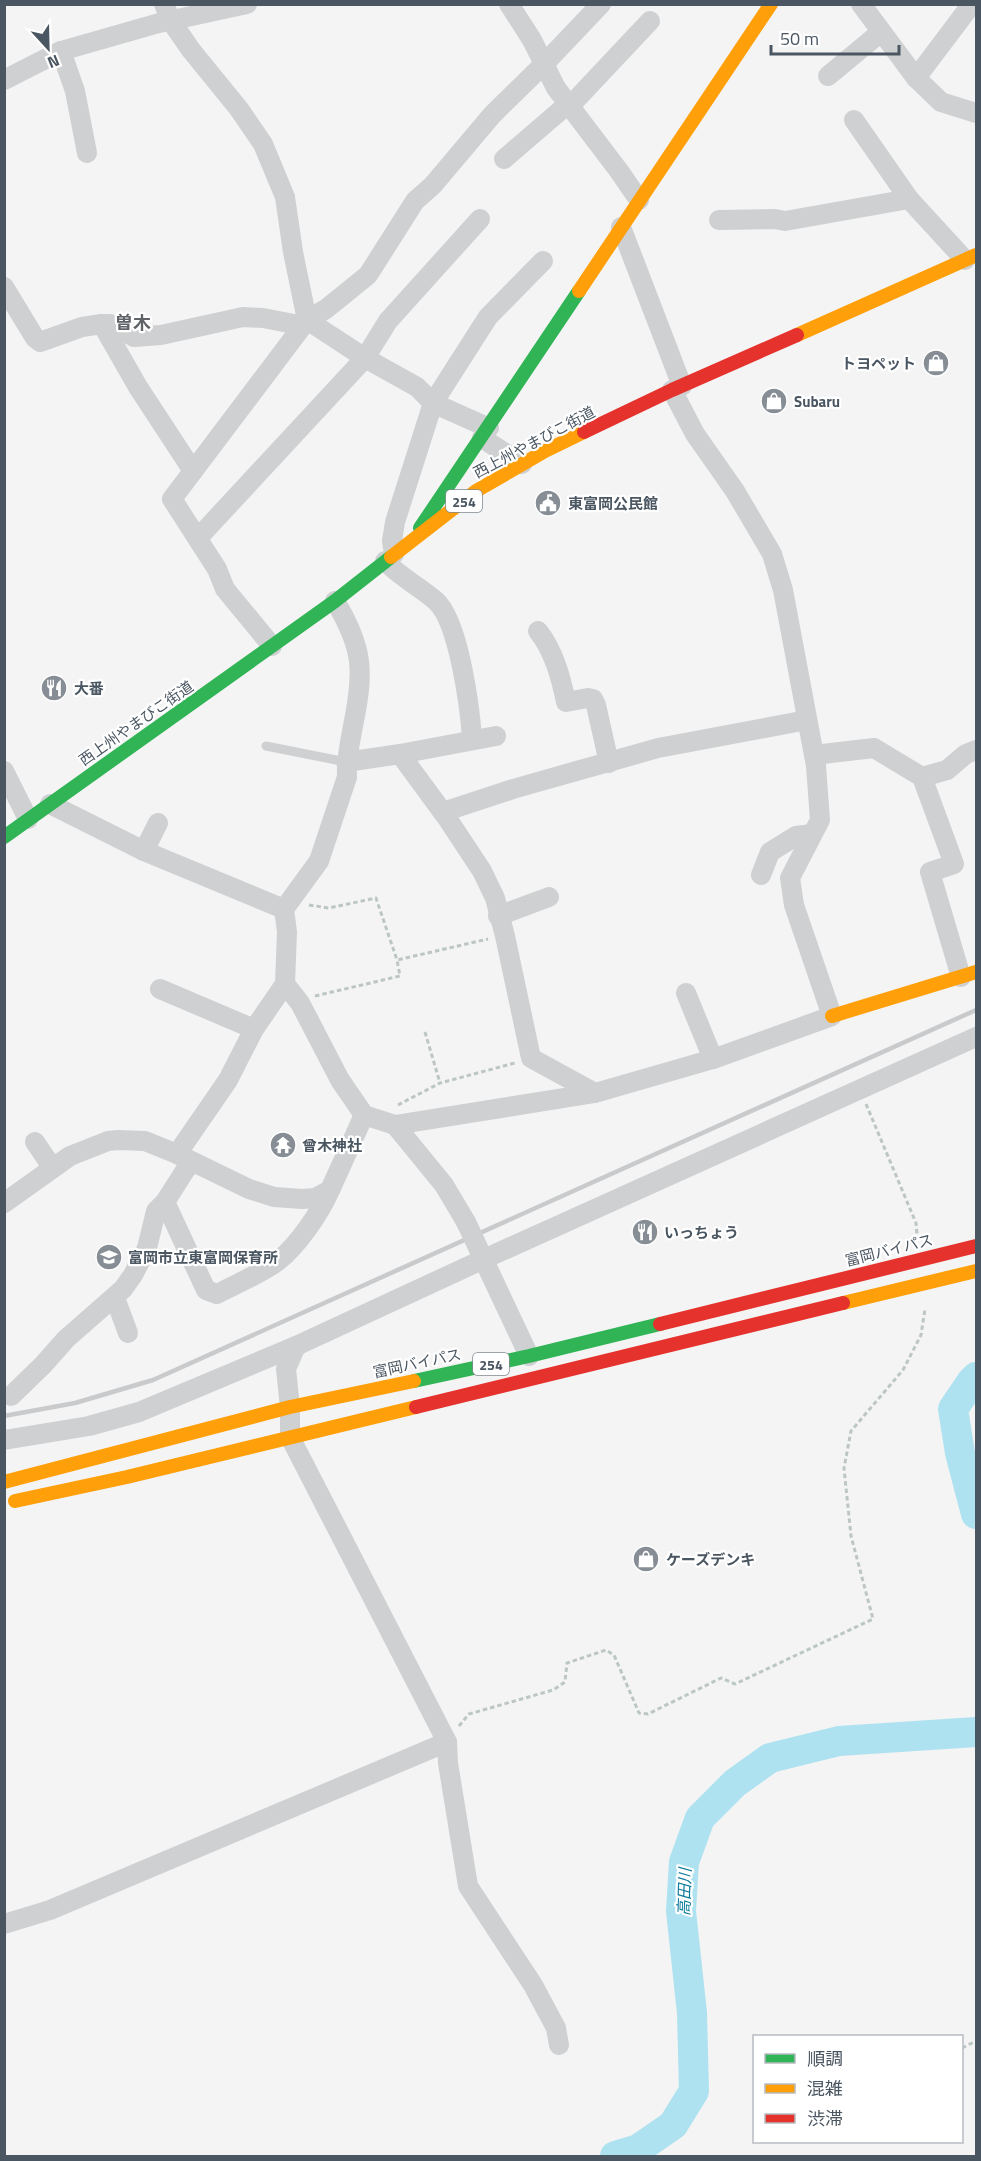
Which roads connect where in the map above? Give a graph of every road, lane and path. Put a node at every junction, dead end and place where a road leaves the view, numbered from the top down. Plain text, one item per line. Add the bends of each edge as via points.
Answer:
1 (247, 4) edge
2 (509, 4) edge
3 (601, 4) edge
4 (771, 4) edge
5 (861, 4) edge
6 (971, 5) edge
7 (168, 13) edge
8 (650, 21) dead end
9 (881, 32) junction
10 (61, 51) junction
11 (544, 64) junction
12 (828, 76) dead end
13 (916, 78) junction
14 (4, 80) edge
15 (569, 105) junction
16 (976, 113) edge
17 (854, 120) dead end
18 (87, 153) dead end
19 (504, 159) dead end
20 (909, 199) junction
21 (639, 200) junction
22 (480, 219) dead end
23 (719, 220) dead end
24 (621, 227) junction
25 (971, 258) edge
26 (543, 261) dead end
27 (4, 287) edge
28 (306, 321) junction
29 (102, 324) junction
30 (365, 358) junction
31 (677, 388) junction
32 (433, 403) junction
33 (485, 433) junction
34 (522, 464) junction
35 (193, 471) junction
36 (198, 538) junction
37 (413, 539) junction
38 (390, 558) junction
39 (335, 602) junction
40 (538, 631) dead end
41 (272, 646) junction
42 (807, 720) junction
43 (496, 736) dead end
44 (472, 739) junction
45 (266, 746) dead end
46 (976, 750) edge
47 (400, 753) junction
48 (814, 755) junction
49 (346, 762) junction
50 (609, 763) junction
51 (4, 771) edge
52 (922, 777) junction
53 (50, 804) junction
54 (443, 812) junction
55 (28, 819) junction
56 (158, 822) dead end
57 (812, 834) junction
58 (4, 837) edge
59 (144, 851) junction
60 (761, 875) dead end
61 (549, 897) dead end
62 (289, 902) junction
63 (498, 916) junction
64 (505, 936) junction
65 (397, 960) junction
66 (969, 974) edge
67 (285, 984) junction
68 (160, 989) dead end
69 (686, 993) dead end
70 (300, 1003) junction
71 (832, 1016) junction
72 (254, 1029) junction
73 (425, 1032) dead end
74 (976, 1037) edge
75 (531, 1058) junction
76 (713, 1059) junction
77 (440, 1083) junction
78 (860, 1090) junction
79 (595, 1093) junction
80 (380, 1120) junction
81 (35, 1142) dead end
82 (185, 1158) junction
83 (52, 1167) junction
84 (330, 1190) junction
85 (165, 1202) junction
86 (4, 1203) edge
87 (976, 1246) edge
88 (482, 1256) junction
89 (920, 1259) junction
90 (976, 1271) edge
91 (926, 1283) junction
92 (115, 1298) junction
93 (128, 1333) dead end
94 (296, 1346) junction
95 (529, 1356) junction
96 (10, 1396) dead end
97 (290, 1407) junction
98 (290, 1437) junction
99 (4, 1440) edge
100 (4, 1482) edge
101 (4, 1503) edge
102 (447, 1742) junction
103 (4, 1924) edge
104 (559, 2045) dead end

1 - 7 street
2 - 11 street
3 - 11 street
4 - 21 main road
5 - 9 street
6 - 13 street
7 - 10 street via 159,23
7 - 28 street via 191,50 263,144 285,197
8 - 15 street
9 - 12 street
9 - 13 street
10 - 14 street
10 - 18 street via 75,91
11 - 15 street
11 - 28 street via 492,114 415,201 368,275
13 - 16 street via 941,102
15 - 19 street
15 - 21 street
17 - 20 street
20 - 23 street via 785,221
20 - 25 street
21 - 24 main road
22 - 30 street via 388,321
24 - 31 street
24 - 33 main road
25 - 31 main road, 西上州やまびこ街道 / 254
26 - 32 street via 488,317
27 - 29 street via 40,342
28 - 29 street via 299,326 243,317 134,337 110,324
28 - 30 street
28 - 35 street
29 - 35 street
30 - 32 street via 417,387
30 - 36 street
31 - 34 main road, 西上州やまびこ街道 / 254
31 - 42 street via 695,434 772,554 783,590
32 - 33 street
32 - 38 street via 396,522
33 - 34 street
33 - 37 main road
34 - 37 main road, 西上州やまびこ街道 / 254 via 476,491
35 - 36 street via 172,499
36 - 41 street via 225,589
37 - 38 main road, 西上州やまびこ街道 / 254
38 - 39 main road, 西上州やまびこ街道 / 254
38 - 44 street via 396,573 437,602 445,613 454,635
39 - 41 main road, 西上州やまびこ街道 / 254
39 - 49 street via 350,627 360,656 360,694
40 - 50 street via 550,652 566,702 593,699
41 - 53 main road, 西上州やまびこ街道 / 254
42 - 48 street
42 - 50 street via 658,748
43 - 44 street
44 - 47 street
45 - 49 lane
46 - 52 street via 947,771
47 - 49 street
47 - 54 street
48 - 52 street via 874,748
48 - 57 street via 820,820
49 - 62 street via 347,777 319,861
50 - 54 street
51 - 55 street
52 - 66 street via 954,864 930,872
53 - 55 main road, 西上州やまびこ街道 / 254
53 - 59 street
54 - 63 street via 482,871 495,898
55 - 58 main road, 西上州やまびこ街道 / 254
56 - 59 street
57 - 60 street via 796,836 770,852
57 - 71 street via 790,878 794,905
59 - 62 street
61 - 63 street
62 - 65 path via 329,908 376,898
62 - 67 street
63 - 64 street
64 - 65 path
64 - 75 street
65 - 70 path via 400,976 316,995
66 - 71 main road
67 - 70 street
67 - 72 street
68 - 72 street
69 - 76 street
70 - 80 street via 340,1080
71 - 76 street
72 - 82 street
73 - 77 path
74 - 78 street
75 - 77 path
75 - 79 street
76 - 79 street
77 - 80 path via 388,1110
78 - 88 street
78 - 89 path via 916,1223
79 - 80 street
80 - 84 street
80 - 88 street, bridge via 444,1185
81 - 83 street
82 - 83 street via 145,1141 108,1141
82 - 84 street via 274,1197 315,1198
82 - 85 street via 186,1169
83 - 86 street
84 - 85 street via 322,1208 278,1261 217,1294 206,1290
85 - 92 street via 156,1211 141,1261
87 - 89 main road, 富岡バイパス / 254
88 - 94 street
88 - 95 street
89 - 95 main road, 富岡バイパス / 254
90 - 91 main road, 254
91 - 98 main road, 254
91 - 102 path via 921,1335 903,1370 851,1431 844,1468 851,1536 873,1620 735,1684 721,1678 648,1714 639,1713 614,1655 606,1650 567,1663 565,1682 553,1690 469,1714
92 - 93 street
92 - 96 street via 66,1339
94 - 97 street via 286,1369
94 - 99 street via 139,1412 89,1426
95 - 97 main road, 富岡バイパス / 254
97 - 98 street
97 - 100 main road, 富岡バイパス / 254
98 - 101 main road, 254
98 - 102 street
102 - 103 street via 50,1910
102 - 104 street via 468,1886 533,1985 556,2028

